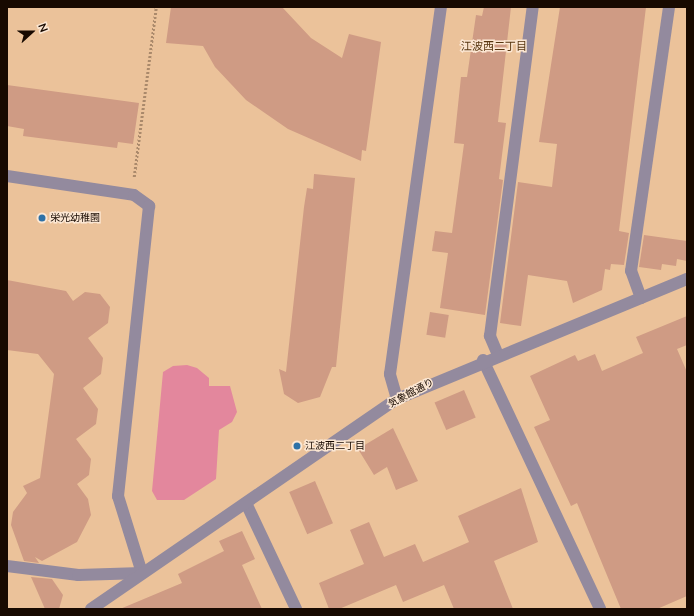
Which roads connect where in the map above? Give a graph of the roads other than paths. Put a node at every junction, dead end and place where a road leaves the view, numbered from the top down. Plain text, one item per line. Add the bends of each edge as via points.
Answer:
1 (440, 7) edge
2 (533, 7) edge
3 (669, 7) edge
4 (7, 176) edge
5 (687, 279) edge
6 (641, 298) junction
7 (498, 355) junction
8 (483, 360) junction
9 (397, 399) junction
10 (246, 503) junction
11 (7, 566) edge
12 (142, 573) junction
13 (90, 609) edge
14 (296, 609) edge
15 (600, 609) edge

1 - 9 street via 390,374
2 - 7 street via 490,336
3 - 6 street via 631,270
4 - 12 street via 134,195 149,206 118,496
5 - 6 street, 気象館通り
6 - 7 street, 気象館通り
7 - 8 street, 気象館通り
8 - 9 street, 気象館通り
8 - 15 street
9 - 10 street, 気象館通り
10 - 12 street, 気象館通り
10 - 14 street
11 - 12 street via 78,575
12 - 13 street, 気象館通り

